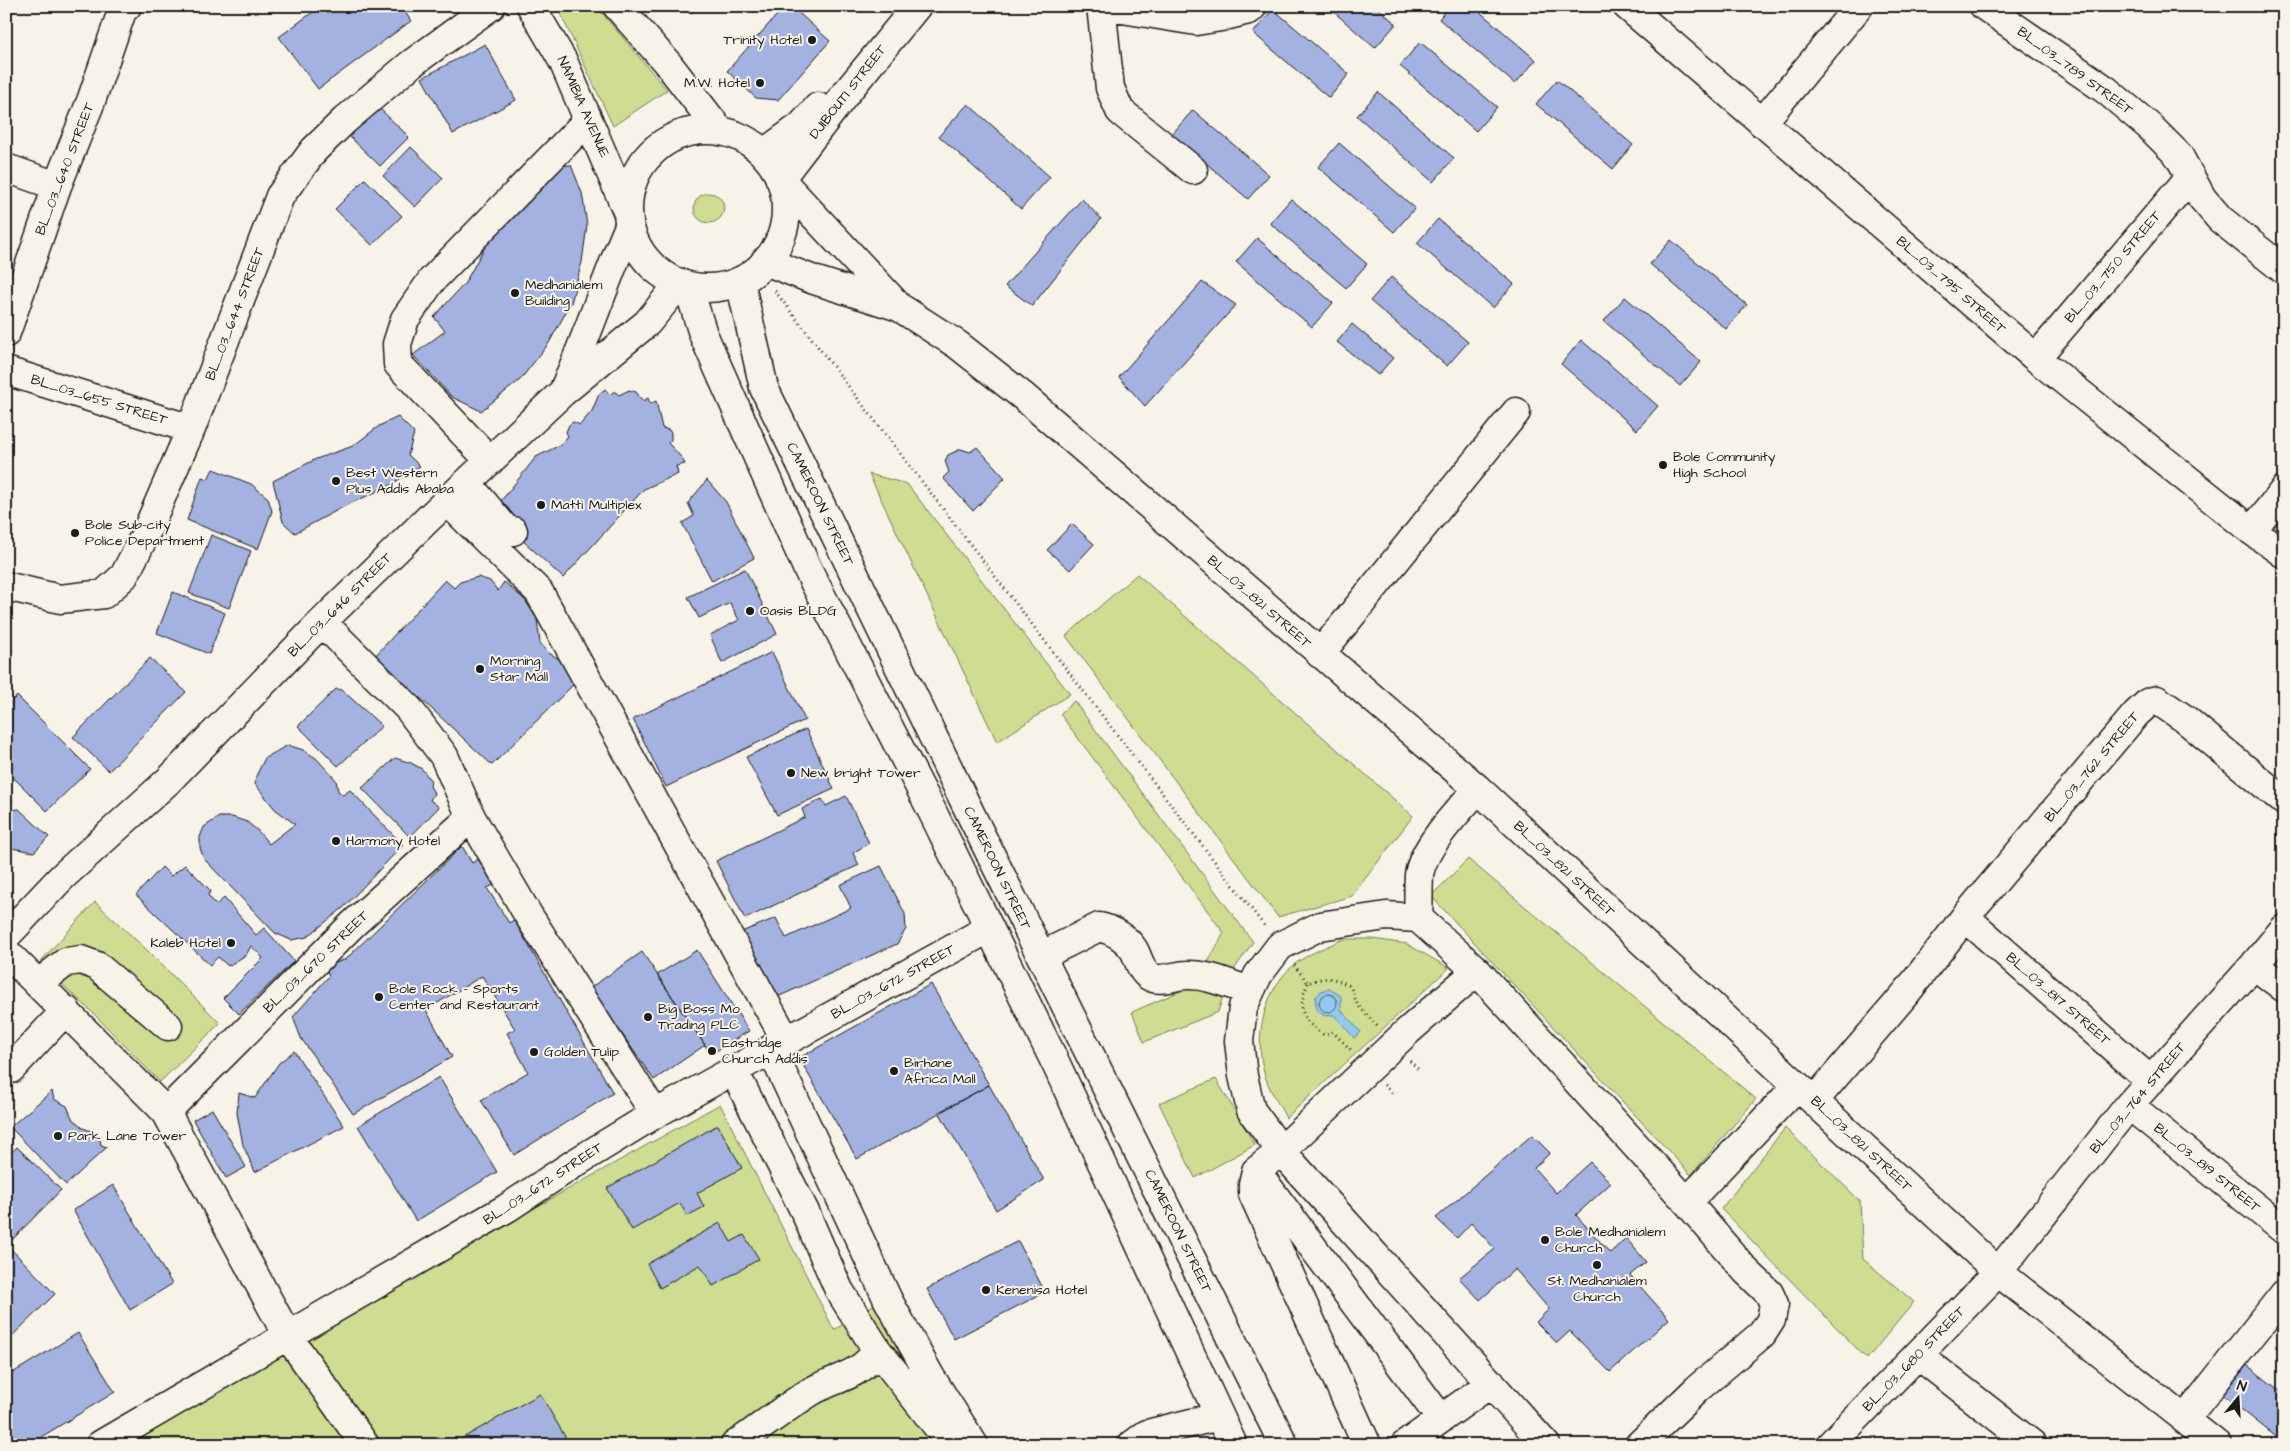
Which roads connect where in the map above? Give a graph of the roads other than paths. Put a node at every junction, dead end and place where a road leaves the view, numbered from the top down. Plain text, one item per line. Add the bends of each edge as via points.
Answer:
1 (490, 6) edge
2 (532, 6) edge
3 (617, 6) edge
4 (903, 6) edge
5 (917, 6) edge
6 (1102, 6) edge
7 (1253, 6) edge
8 (1627, 6) edge
9 (1859, 6) edge
10 (1984, 6) edge
11 (119, 7) edge
12 (588, 120) junction
13 (1762, 123) junction
14 (720, 131) junction
15 (764, 154) junction
16 (6, 168) edge
17 (1193, 170) dead end
18 (2190, 177) junction
19 (780, 179) junction
20 (57, 186) junction
21 (628, 219) junction
22 (755, 270) junction
23 (2284, 270) edge
24 (684, 284) junction
25 (899, 307) junction
26 (6, 333) edge
27 (2036, 358) junction
28 (6, 371) edge
29 (563, 392) junction
30 (1516, 412) dead end
31 (191, 429) junction
32 (490, 461) junction
33 (467, 482) junction
34 (2284, 490) edge
35 (447, 500) junction
36 (513, 531) dead end
37 (2252, 531) junction
38 (2284, 554) edge
39 (6, 586) edge
40 (322, 622) junction
41 (1320, 654) junction
42 (1478, 789) junction
43 (2284, 800) edge
44 (471, 817) junction
45 (1965, 917) junction
46 (1418, 918) junction
47 (2284, 928) edge
48 (988, 929) junction
49 (6, 936) edge
50 (6, 952) edge
51 (1041, 956) junction
52 (2254, 966) junction
53 (1477, 972) junction
54 (38, 984) junction
55 (2284, 988) edge
56 (1250, 991) junction
57 (66, 1010) junction
58 (168, 1026) dead end
59 (779, 1045) junction
60 (1089, 1052) junction
61 (1056, 1064) junction
62 (11, 1069) dead end
63 (734, 1071) junction
64 (2151, 1081) junction
65 (1805, 1093) junction
66 (2129, 1106) junction
67 (166, 1112) junction
68 (655, 1114) junction
69 (1281, 1151) junction
70 (1256, 1171) junction
71 (1687, 1202) junction
72 (2284, 1230) edge
73 (1998, 1272) junction
74 (2284, 1294) edge
75 (287, 1335) junction
76 (877, 1350) junction
77 (1918, 1355) junction
78 (1491, 1383) junction
79 (1219, 1416) junction
80 (1441, 1419) junction
81 (2185, 1419) junction
82 (100, 1445) edge
83 (365, 1445) edge
84 (735, 1445) edge
85 (952, 1445) edge
86 (974, 1445) edge
87 (1132, 1445) edge
88 (1233, 1445) edge
89 (1284, 1445) edge
90 (1367, 1445) edge
91 (1405, 1445) edge
92 (1546, 1445) edge
93 (1639, 1445) edge
94 (1830, 1445) edge
95 (2033, 1445) edge
96 (2217, 1445) edge

1 - 31 street, BL_03_644 STREET via 411,64 344,120 314,150 280,196
2 - 12 street, NAMIBIA AVENUE via 563,61
3 - 14 street via 669,65
4 - 15 street via 849,74 801,126
5 - 19 street, DJIBOUTI STREET
6 - 7 street via 1196,21 1249,10
6 - 17 street via 1110,88 1120,110
8 - 13 street, BL_03_795 STREET
9 - 13 street
10 - 18 street, BL_03_789 STREET via 2106,90 2179,156
11 - 20 street, BL_03_640 STREET via 91,101
12 - 21 street, NAMIBIA AVENUE
12 - 32 street via 432,280 405,319 397,344 398,364
13 - 27 street, BL_03_795 STREET
14 - 15 street via 737,135
14 - 21 street via 695,130 671,138 650,152 636,172
15 - 19 street
16 - 20 street
18 - 23 street, BL_03_789 STREET via 2220,219
18 - 27 street, BL_03_750 STREET
19 - 22 street via 786,203 784,228 774,250
19 - 25 street
20 - 26 street, BL_03_640 STREET
21 - 24 street via 637,247 650,264 668,278
21 - 29 street
22 - 24 street via 715,288
22 - 25 street via 814,280
22 - 51 street, CAMEROON STREET via 764,388
24 - 29 street, BL_03_646 STREET via 647,323
24 - 48 street via 807,568
25 - 41 street, BL_03_821 STREET via 958,345 1024,398
27 - 37 street, BL_03_795 STREET
28 - 31 street, BL_03_655 STREET
29 - 32 street, BL_03_646 STREET
30 - 41 street
31 - 39 street, BL_03_644 STREET via 124,576 104,594 60,599
32 - 33 street, BL_03_646 STREET
33 - 35 street, BL_03_646 STREET
33 - 36 street via 508,532
34 - 37 street
35 - 40 street, BL_03_646 STREET
35 - 59 street via 539,592
37 - 38 street, BL_03_795 STREET
40 - 44 street via 408,708 444,756
40 - 49 street, BL_03_646 STREET via 168,781 62,877
41 - 42 street, BL_03_821 STREET
42 - 46 street via 1441,830 1419,873
42 - 65 street, BL_03_821 STREET
43 - 45 street, BL_03_762 STREET via 2185,718 2157,700 2149,702
44 - 67 street, BL_03_670 STREET via 353,924
44 - 68 street via 577,994
45 - 64 street, BL_03_817 STREET
45 - 65 street, BL_03_762 STREET via 1907,992
46 - 53 street
46 - 56 street via 1386,916 1320,926 1280,946
47 - 52 street, BL_03_764 STREET
48 - 59 street, BL_03_672 STREET
48 - 61 street
50 - 54 street
51 - 56 street via 1099,927 1118,934 1133,950 1141,967 1155,979 1203,975
51 - 60 street, CAMEROON STREET
52 - 55 street
52 - 64 street, BL_03_764 STREET
53 - 69 street
53 - 71 street
54 - 57 street
54 - 58 street via 66,962 81,960 97,966
56 - 69 street via 1243,1007 1238,1041 1243,1076 1251,1110
57 - 62 street
57 - 67 street
59 - 63 street, BL_03_672 STREET
59 - 86 street via 888,1300 930,1376
60 - 61 street
60 - 89 street, CAMEROON STREET
61 - 79 street
63 - 68 street, BL_03_672 STREET
63 - 76 street via 805,1212 839,1290
64 - 66 street, BL_03_764 STREET
65 - 71 street, BL_03_762 STREET
65 - 73 street, BL_03_821 STREET
66 - 72 street, BL_03_819 STREET
66 - 73 street, BL_03_764 STREET
67 - 75 street
68 - 75 street, BL_03_672 STREET via 507,1208
69 - 70 street
69 - 78 street
70 - 80 street
70 - 90 street via 1253,1194
71 - 93 street via 1769,1293 1774,1304 1771,1320 1762,1334 1697,1389
73 - 77 street, BL_03_680 STREET
73 - 81 street, BL_03_821 STREET
74 - 81 street
75 - 82 street, BL_03_672 STREET
75 - 83 street
76 - 84 street via 869,1362 853,1373 813,1391
76 - 85 street
77 - 94 street, BL_03_680 STREET
77 - 95 street
78 - 80 street
78 - 92 street
79 - 87 street via 1147,1434
79 - 88 street
80 - 91 street
81 - 96 street, BL_03_821 STREET

